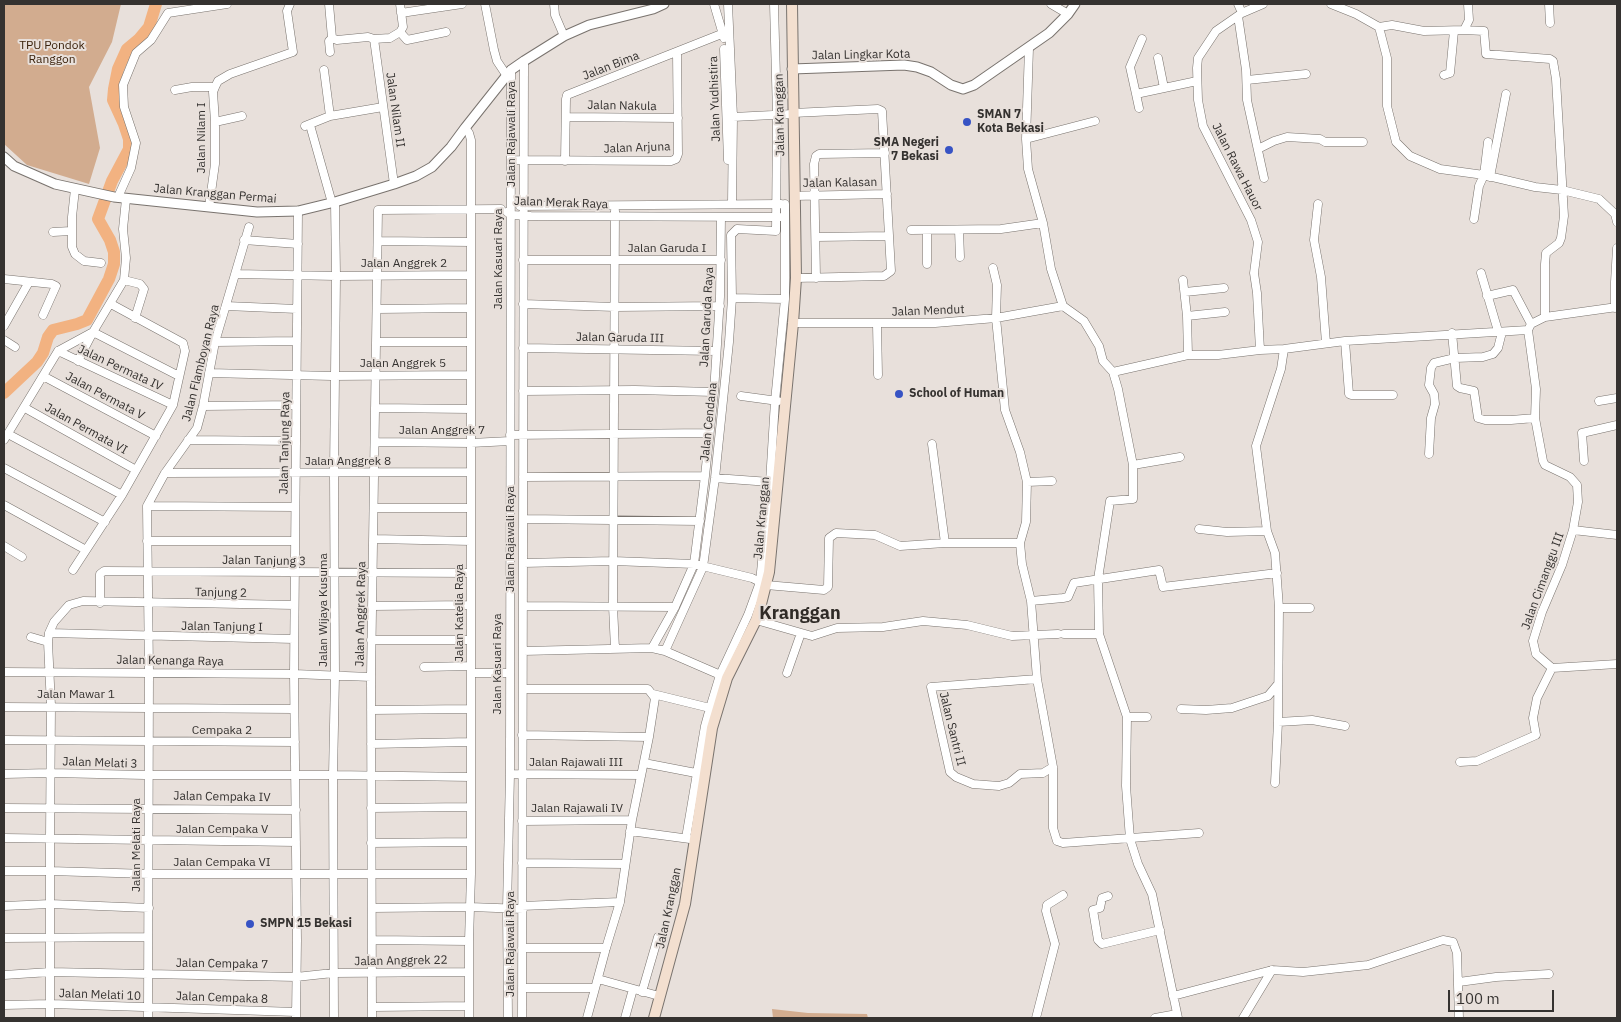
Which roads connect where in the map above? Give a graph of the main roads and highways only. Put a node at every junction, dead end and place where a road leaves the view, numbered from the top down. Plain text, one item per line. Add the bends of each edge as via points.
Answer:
1 (792, 4) edge
2 (654, 1018) edge

1 - 2 main road, Jalan Kranggan via 790,217 796,278 793,323 780,402 770,564 756,620 724,677 701,774 685,904

